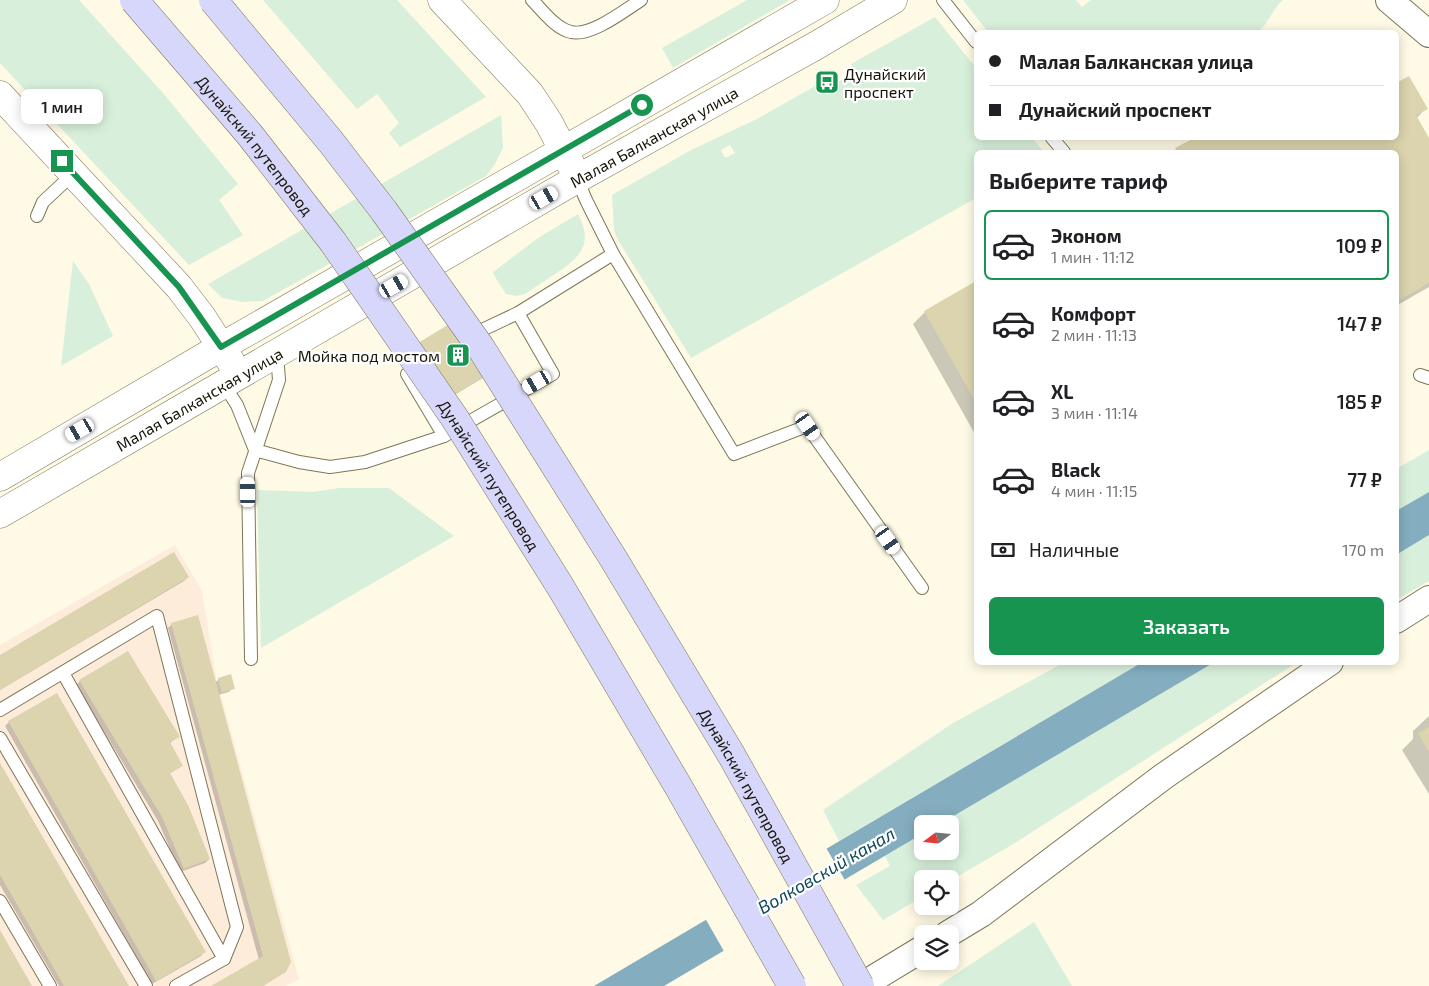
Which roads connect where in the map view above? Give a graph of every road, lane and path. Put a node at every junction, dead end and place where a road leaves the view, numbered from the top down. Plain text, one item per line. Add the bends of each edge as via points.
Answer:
1 (134, 0) edge
2 (213, 0) edge
3 (442, 0) edge
4 (532, 0) edge
5 (641, 0) edge
6 (825, 0) edge
7 (893, 0) edge
8 (943, 0) edge
9 (1389, 0) edge
10 (1429, 34) edge
11 (974, 39) edge
12 (0, 95) edge
13 (1054, 140) edge
14 (563, 150) junction
15 (1062, 150) edge
16 (73, 174) junction
17 (577, 179) junction
18 (37, 216) dead end
19 (613, 254) junction
20 (518, 313) junction
21 (482, 330) dead end
22 (221, 347) junction
23 (277, 354) junction
24 (424, 364) dead end
25 (232, 380) junction
26 (444, 436) junction
27 (256, 450) junction
28 (0, 477) edge
29 (0, 514) edge
30 (922, 588) dead end
31 (1429, 599) edge
32 (1399, 618) edge
33 (251, 659) dead end
34 (1326, 665) edge
35 (63, 673) junction
36 (0, 710) edge
37 (0, 738) edge
38 (0, 901) edge
39 (959, 927) edge
40 (914, 954) edge
41 (224, 959) junction
42 (50, 986) edge
43 (146, 986) edge
44 (176, 986) edge
45 (792, 986) edge
46 (860, 986) edge

1 - 45 main road, Дунайский путепровод, bridge via 250,135 333,242 454,416 560,586
2 - 46 main road, Дунайский путепровод, bridge via 360,180 481,348 732,756
3 - 14 street via 530,94
4 - 5 lane via 556,24 571,32 588,31
6 - 14 street, Малая Балканская улица
7 - 17 street, Малая Балканская улица
8 - 11 lane
9 - 10 street
12 - 16 street
13 - 15 lane
14 - 17 street
14 - 22 street, Малая Балканская улица
16 - 18 lane via 43,202
16 - 22 street via 179,287
17 - 19 lane
17 - 23 street, Малая Балканская улица
19 - 20 lane
19 - 30 lane via 734,454 808,426
20 - 21 lane
20 - 26 lane via 553,374
22 - 25 street
22 - 28 street, Малая Балканская улица
23 - 25 street, Малая Балканская улица
23 - 27 lane via 279,380
24 - 26 lane via 407,374
25 - 27 lane via 237,405
25 - 29 street, Малая Балканская улица
26 - 27 lane via 365,462 330,468
27 - 33 lane via 248,473
31 - 32 street
34 - 39 street via 1164,776
35 - 36 lane
35 - 41 lane
35 - 41 lane via 157,616 237,928
37 - 43 lane
38 - 42 lane
40 - 46 street
41 - 44 lane

